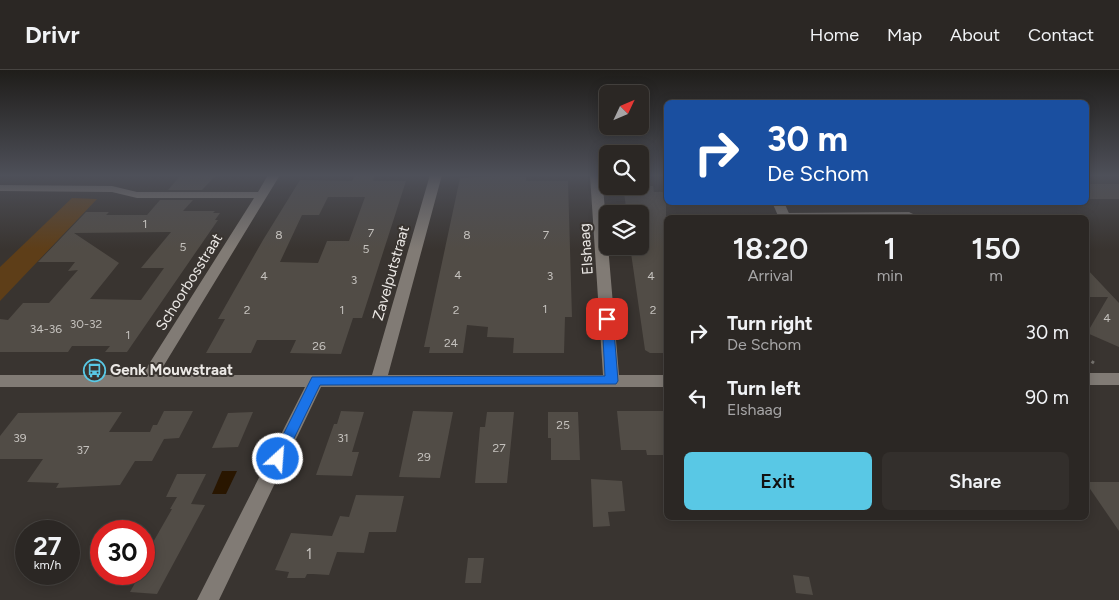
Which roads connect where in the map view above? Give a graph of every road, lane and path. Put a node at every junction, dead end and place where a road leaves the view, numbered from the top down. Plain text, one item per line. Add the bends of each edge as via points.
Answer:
1 (259, 200) edge
2 (429, 200) edge
3 (598, 200) edge
4 (909, 214) dead end
5 (846, 215) edge
6 (1089, 360) edge
7 (1095, 364) dead end
8 (1089, 379) edge
9 (1119, 379) edge
10 (147, 380) junction
11 (316, 380) junction
12 (0, 381) edge
13 (378, 381) junction
14 (612, 381) junction
15 (664, 381) edge
16 (208, 600) edge

1 - 10 street, Schoorbosstraat
2 - 13 street, Zavelputstraat
3 - 14 street, Elshaag
4 - 5 lane
6 - 7 path
8 - 9 street
10 - 11 street
10 - 12 street
11 - 13 street
11 - 16 street
13 - 14 street
14 - 15 street

